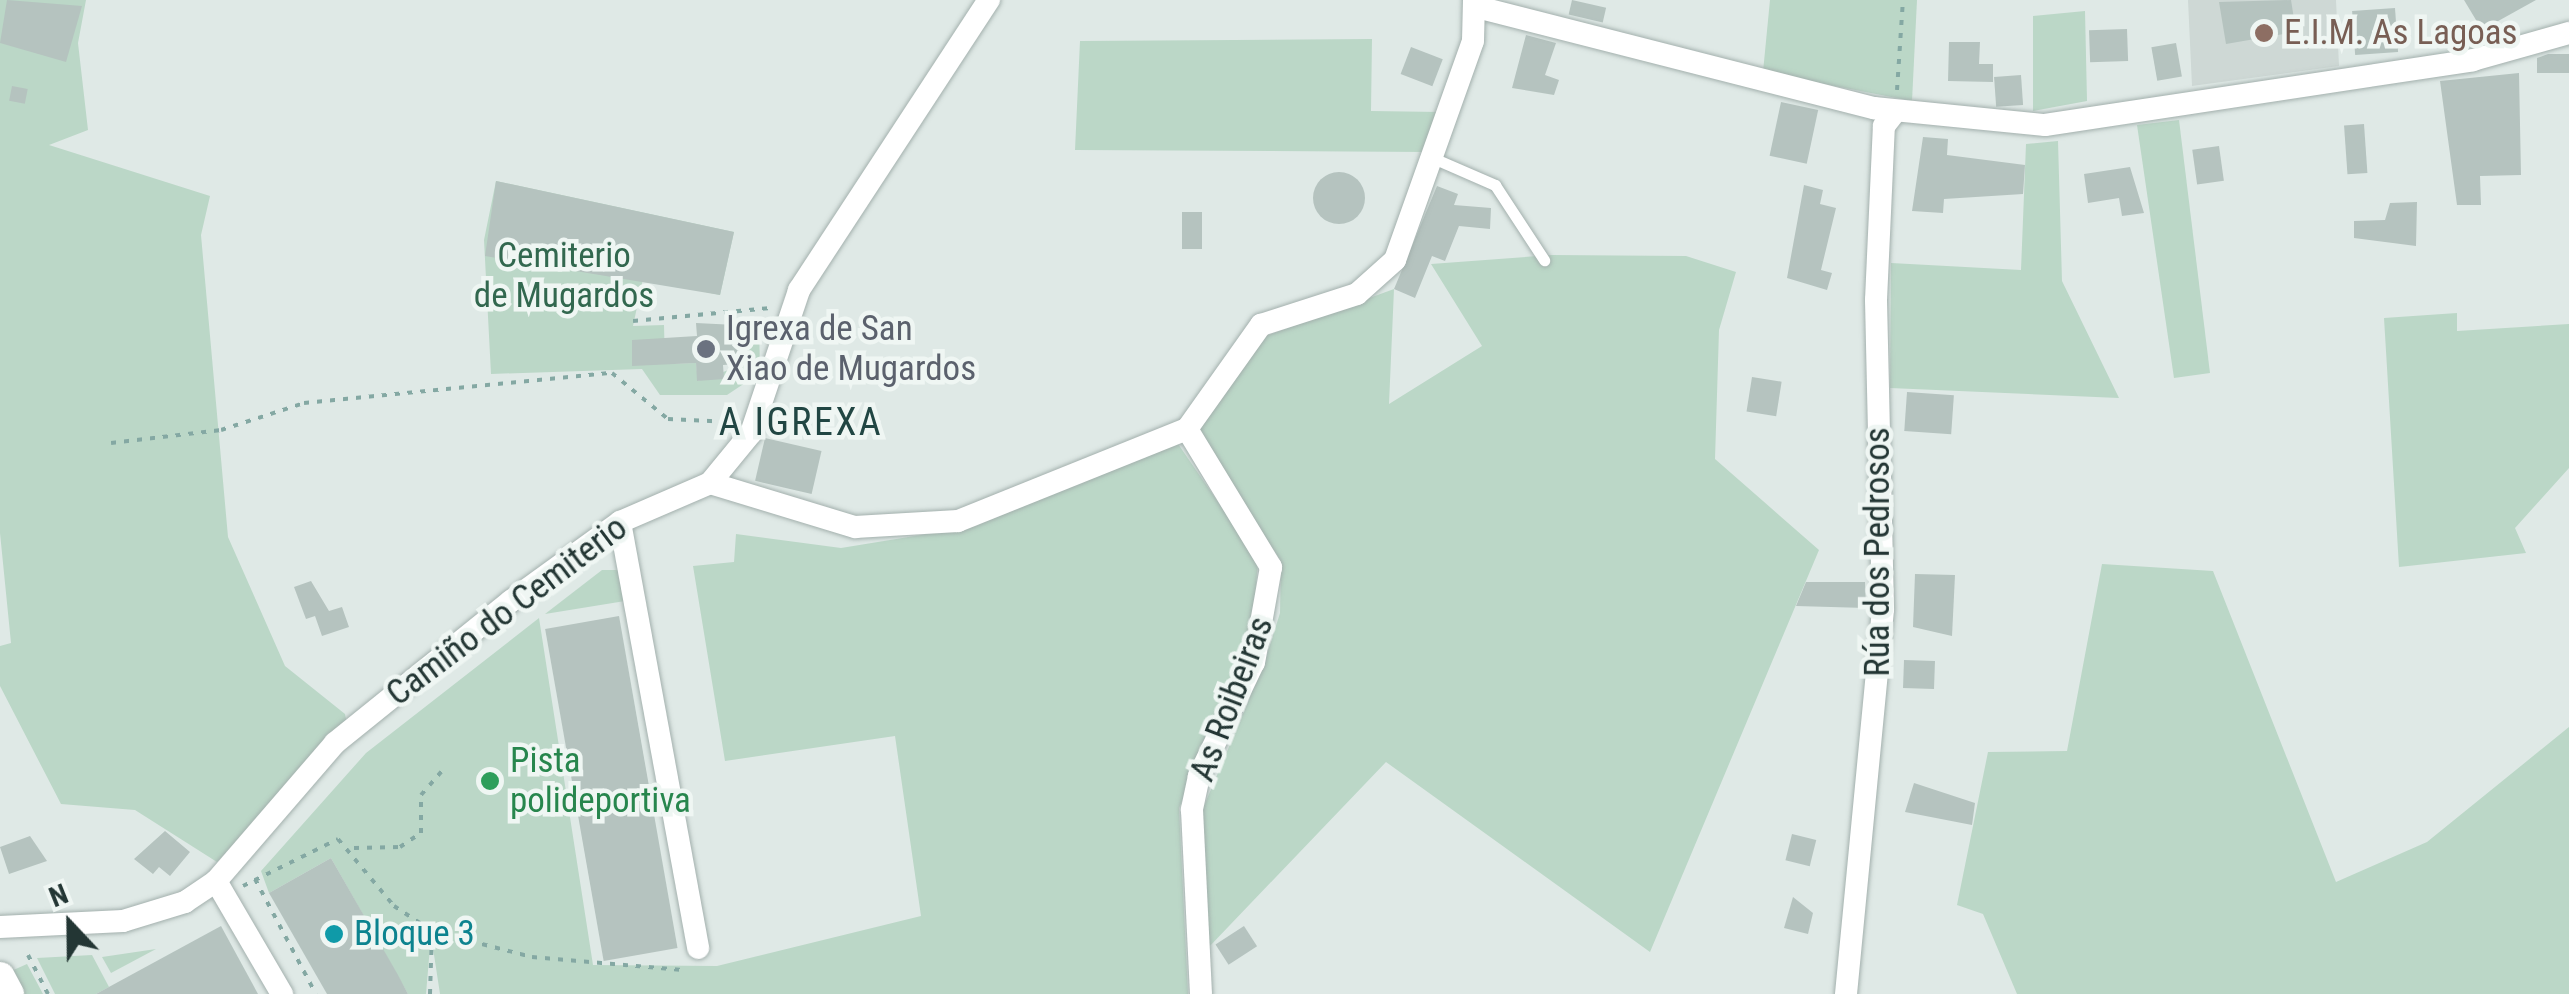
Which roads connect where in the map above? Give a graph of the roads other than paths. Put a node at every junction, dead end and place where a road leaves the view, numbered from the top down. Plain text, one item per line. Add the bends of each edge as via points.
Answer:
1 (989, 0) edge
2 (1479, 2) edge
3 (2569, 33) edge
4 (1895, 112) junction
5 (1433, 158) junction
6 (1544, 260) dead end
7 (1187, 430) junction
8 (710, 483) junction
9 (620, 522) junction
10 (216, 882) junction
11 (0, 927) edge
12 (698, 948) dead end
13 (0, 977) edge
14 (9, 994) edge
15 (282, 994) edge
16 (1201, 994) edge
17 (1846, 994) edge

1 - 8 street, Camiño do Cemiterio via 799,290 756,422
2 - 4 street
2 - 5 street
3 - 4 street via 2473,60 2045,125
4 - 17 street, Rúa dos Pedrosos via 1884,126 1876,300 1883,609
5 - 6 lane via 1494,185
5 - 7 street via 1382,278 1261,325
7 - 8 street via 958,521 855,526
7 - 16 street, As Roibeiras via 1271,568 1254,662 1199,776 1192,810
8 - 9 street, Camiño do Cemiterio
9 - 10 street, Camiño do Cemiterio via 335,744
9 - 12 street
10 - 11 street, Camiño do Cemiterio via 151,916
10 - 15 street
13 - 14 street

